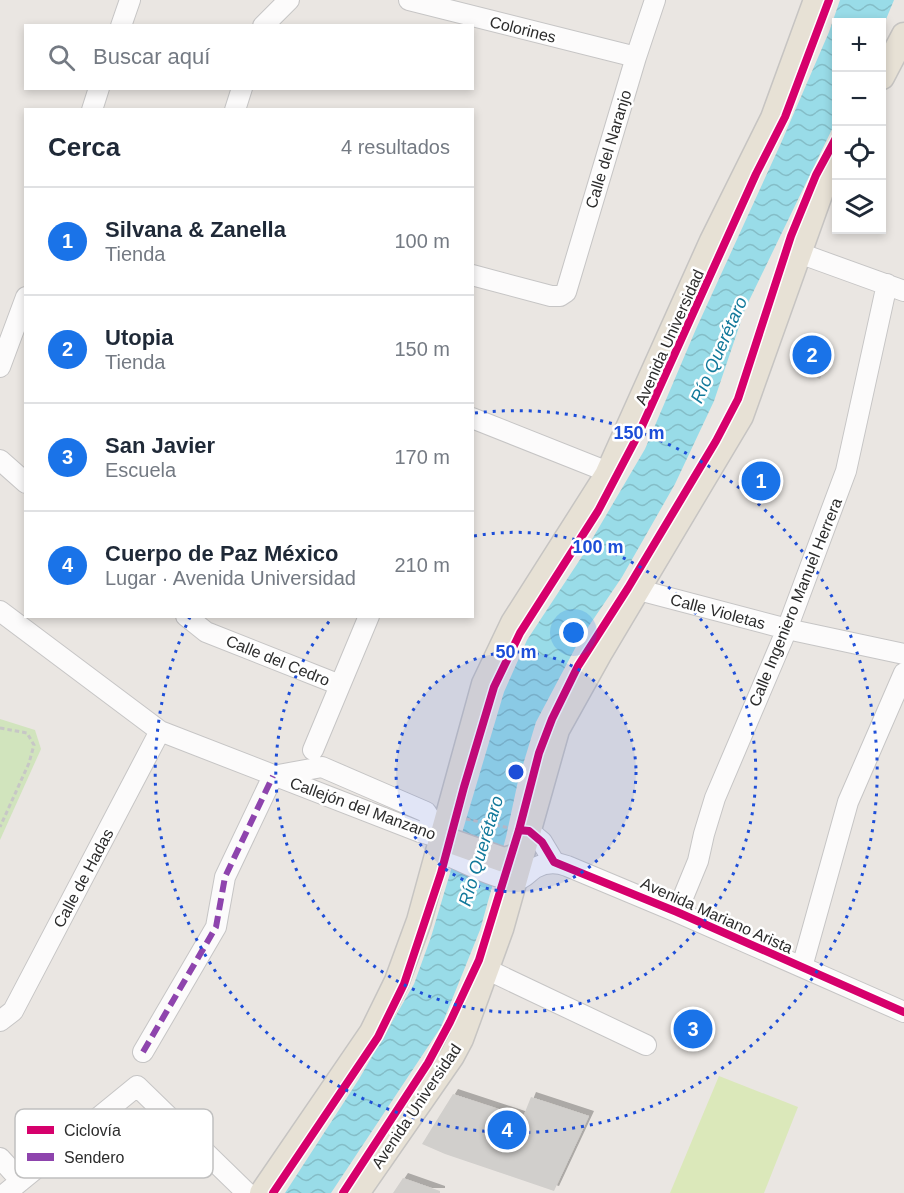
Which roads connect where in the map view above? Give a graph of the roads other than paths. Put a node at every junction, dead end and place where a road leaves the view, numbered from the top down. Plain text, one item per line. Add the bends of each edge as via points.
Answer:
1 (130, 0) edge
2 (289, 0) edge
3 (412, 0) edge
4 (655, 0) edge
5 (816, 0) edge
6 (122, 24) edge
7 (265, 24) edge
8 (904, 36) edge
9 (636, 57) junction
10 (885, 72) edge
11 (98, 90) edge
12 (241, 90) edge
13 (93, 108) edge
14 (236, 108) edge
15 (832, 170) edge
16 (799, 253) junction
17 (474, 276) edge
18 (895, 287) edge
19 (24, 302) edge
20 (0, 367) edge
21 (474, 419) edge
22 (0, 460) edge
23 (608, 472) junction
24 (24, 481) edge
25 (639, 590) junction
26 (0, 611) edge
27 (188, 618) edge
28 (368, 618) edge
29 (787, 629) junction
30 (904, 654) edge
31 (904, 673) edge
32 (340, 685) junction
33 (160, 731) junction
34 (313, 750) dead end
35 (273, 776) junction
36 (448, 852) junction
37 (513, 854) junction
38 (554, 862) junction
39 (677, 912) junction
40 (801, 968) junction
41 (486, 969) junction
42 (904, 1012) edge
43 (0, 1021) edge
44 (646, 1046) dead end
45 (143, 1052) dead end
46 (108, 1109) edge
47 (161, 1109) edge
48 (0, 1158) edge
49 (213, 1160) edge
50 (13, 1186) edge
51 (247, 1193) edge
52 (262, 1193) edge
53 (357, 1193) edge

1 - 6 street
2 - 7 street
3 - 9 street, Colorines
4 - 9 street, Calle del Naranjo
5 - 23 main road, Avenida Universidad via 773,118 712,241
8 - 10 main road
9 - 17 street, Calle del Naranjo via 566,292 551,296
11 - 13 street
12 - 14 street
15 - 16 main road, Avenida Universidad
16 - 18 street
16 - 25 main road, Avenida Universidad via 741,416
18 - 29 street, Calle Ingeniero Manuel Herrera via 846,471
19 - 20 street
21 - 23 street
22 - 24 street
23 - 36 main road, Avenida Universidad via 513,623 484,684
25 - 29 street, Calle Violetas
25 - 37 main road, Avenida Universidad via 557,730
26 - 33 street, Callejón del Manzano
27 - 32 street, Calle del Cedro via 206,632
28 - 32 street
29 - 30 street, Calle Violetas
29 - 39 street, Calle Ingeniero Manuel Herrera via 715,798 698,861
31 - 40 street via 848,802
32 - 34 street
33 - 35 street, Callejón del Manzano
33 - 43 street, Calle de Hadas via 13,1011
35 - 36 street, Callejón del Manzano via 420,832
35 - 45 street via 225,878 216,927
36 - 37 main road
36 - 52 main road, Avenida Universidad via 397,981 372,1032
37 - 38 street via 542,842
37 - 38 street via 526,876 535,868
37 - 41 main road, Avenida Universidad
38 - 39 street, Avenida Mariano Arista
39 - 40 street, Avenida Mariano Arista
40 - 42 street, Avenida Mariano Arista
41 - 44 street
41 - 53 main road, Avenida Universidad via 452,1056
46 - 47 street via 137,1086
48 - 50 street
49 - 51 street

